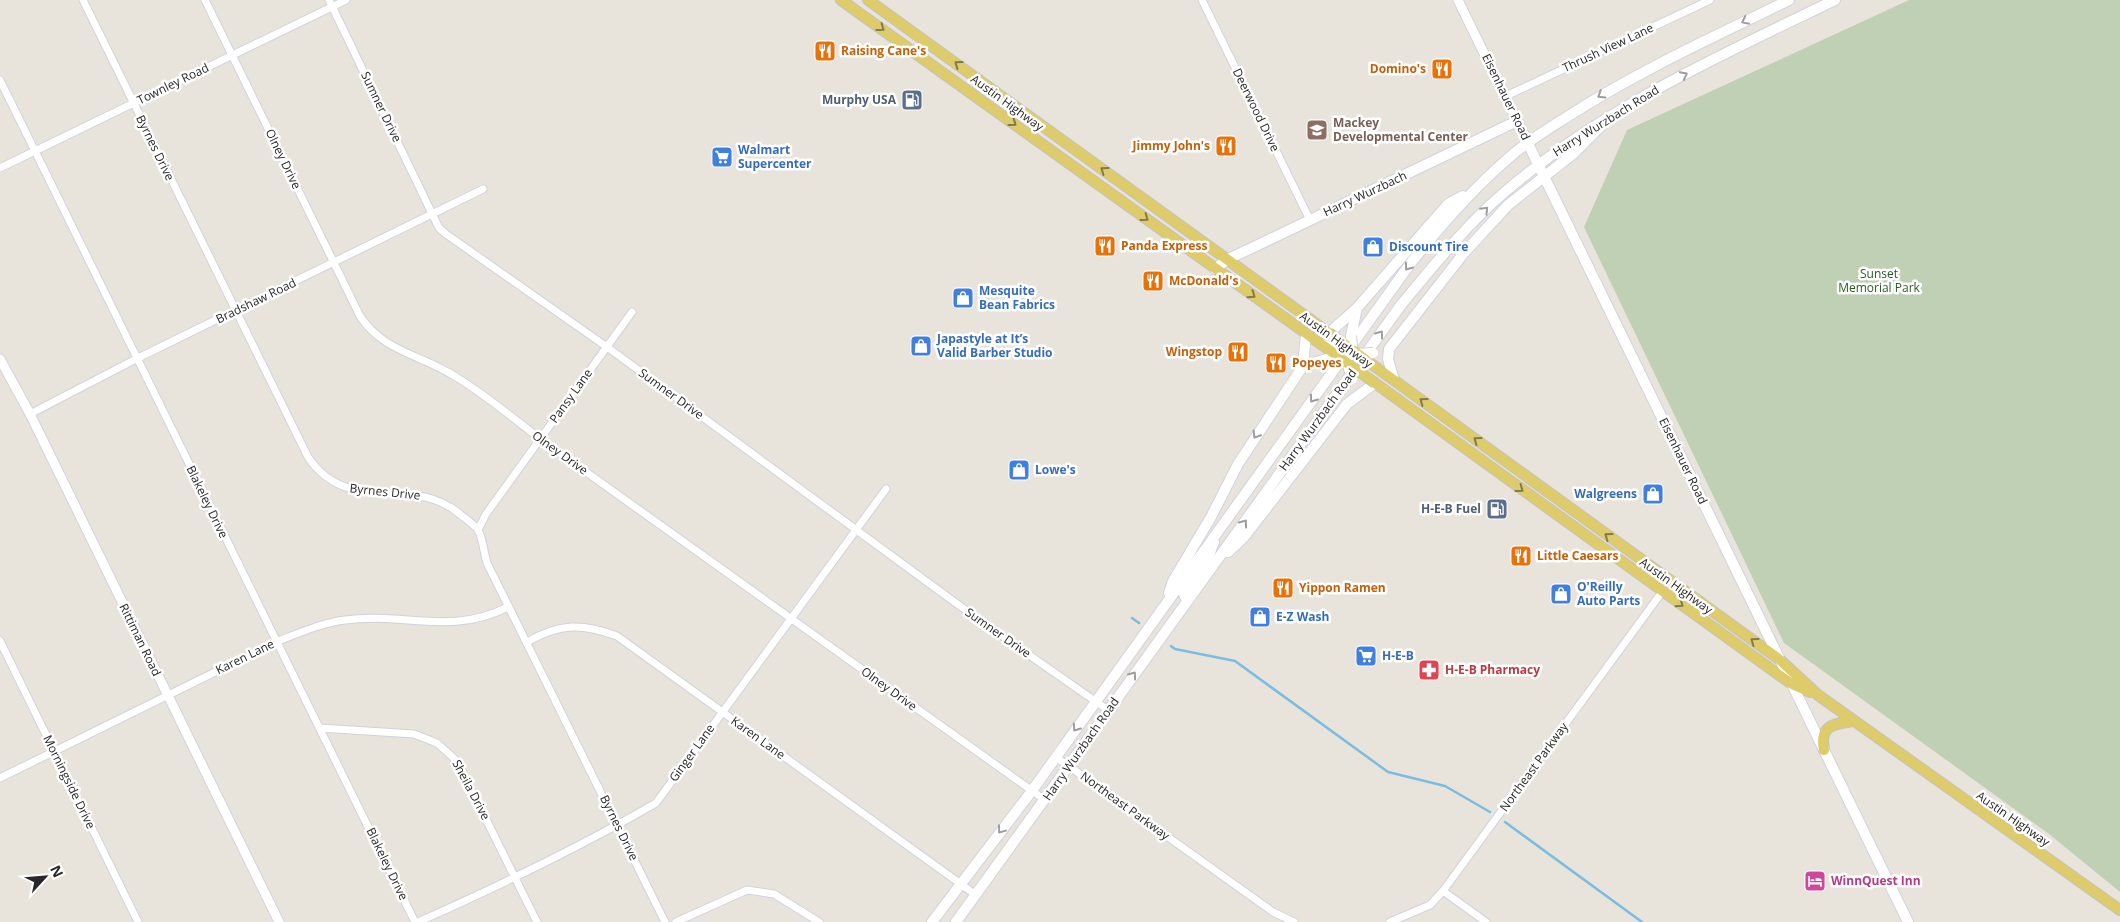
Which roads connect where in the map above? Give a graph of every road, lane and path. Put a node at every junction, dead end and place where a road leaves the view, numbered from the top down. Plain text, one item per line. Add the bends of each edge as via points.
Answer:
1 (83, 0) edge
2 (206, 0) edge
3 (346, 0) edge
4 (842, 0) edge
5 (868, 0) edge
6 (1202, 0) edge
7 (1458, 0) edge
8 (1710, 0) edge
9 (1789, 0) edge
10 (1835, 0) edge
11 (331, 4) edge
12 (232, 55) junction
13 (0, 80) edge
14 (1506, 96) junction
15 (133, 103) junction
16 (1611, 116) junction
17 (1517, 121) junction
18 (1528, 142) junction
19 (35, 152) junction
20 (1538, 164) junction
21 (0, 168) edge
22 (1545, 177) junction
23 (483, 189) dead end
24 (1473, 190) junction
25 (432, 214) junction
26 (1310, 220) junction
27 (1228, 260) junction
28 (334, 263) junction
29 (1215, 269) junction
30 (1358, 308) junction
31 (235, 312) junction
32 (632, 312) dead end
33 (1329, 333) junction
34 (1306, 334) junction
35 (607, 347) junction
36 (1389, 349) junction
37 (1351, 356) junction
38 (0, 359) edge
39 (136, 359) junction
40 (1303, 366) junction
41 (2, 370) edge
42 (1394, 380) junction
43 (1375, 383) junction
44 (1347, 404) junction
45 (1407, 406) junction
46 (30, 414) junction
47 (1462, 430) junction
48 (540, 439) junction
49 (886, 489) dead end
50 (855, 529) junction
51 (1219, 529) junction
52 (478, 530) junction
53 (1215, 562) junction
54 (1662, 592) junction
55 (1187, 601) junction
56 (1166, 603) junction
57 (508, 607) junction
58 (791, 619) junction
59 (0, 641) edge
60 (276, 642) junction
61 (527, 642) junction
62 (1780, 660) junction
63 (1792, 684) junction
64 (166, 695) junction
65 (1818, 695) junction
66 (1095, 701) junction
67 (1108, 710) junction
68 (723, 712) junction
69 (1854, 720) junction
70 (320, 728) junction
71 (1824, 750) junction
72 (55, 752) junction
73 (1056, 757) junction
74 (1069, 766) junction
75 (0, 778) edge
76 (1031, 792) junction
77 (1045, 800) junction
78 (618, 825) junction
79 (514, 876) junction
80 (960, 885) junction
81 (1443, 891) junction
82 (976, 895) junction
83 (2120, 910) edge
84 (138, 922) edge
85 (279, 922) edge
86 (417, 922) edge
87 (537, 922) edge
88 (665, 922) edge
89 (676, 922) edge
90 (819, 922) edge
91 (932, 922) edge
92 (956, 922) edge
93 (1294, 922) edge
94 (1390, 922) edge
95 (1486, 922) edge
96 (1908, 922) edge

1 - 15 street, Byrnes Drive
2 - 12 street, Olney Drive
3 - 11 street, Townley Road
4 -> 29 main road, Austin Highway
27 -> 5 main road, Austin Highway
6 - 26 street, Deerwood Drive
7 - 14 street, Eisenhauer Road
8 - 14 street, Thrush View Lane
9 -> 18 main road, Harry Wurzbach Road via 1605,92
16 -> 10 main road, Harry Wurzbach Road via 1664,85
11 - 12 street, Townley Road
11 - 25 street, Sumner Drive
12 - 15 street, Townley Road
12 - 28 street, Olney Drive
13 - 19 street, Blakeley Drive
14 - 17 street, Eisenhauer Road
15 - 19 street, Townley Road
15 - 31 street, Byrnes Drive
16 - 20 main road, Harry Wurzbach Road
16 - 22 main road
17 - 18 main road, Eisenhauer Road
17 - 26 main road, Harry Wurzbach
18 - 20 main road, Eisenhauer Road
18 - 24 main road, Harry Wurzbach Road
19 - 21 street, Townley Road
19 - 39 street, Blakeley Drive
20 - 22 main road, Eisenhauer Road
53 -> 20 main road, Harry Wurzbach Road via 1401,305 1491,204
22 - 36 main road via 1508,205 1478,237
22 - 62 main road, Eisenhauer Road
23 - 25 street, Bradshaw Road
24 - 30 main road via 1448,204
24 -> 51 main road, Harry Wurzbach Road via 1410,264
25 - 28 street, Bradshaw Road
25 - 35 street, Sumner Drive via 439,228 455,241
26 - 27 main road, Harry Wurzbach
27 - 29 main road, Harry Wurzbach
27 - 33 main road, Austin Highway
28 - 31 street, Bradshaw Road
28 - 48 street, Olney Drive via 360,316 376,336 390,346 458,377
29 -> 34 main road, Austin Highway
30 - 33 main road
30 - 37 main road, bridge via 1351,336
31 - 39 street, Bradshaw Road
31 - 52 street, Byrnes Drive via 308,457 325,478 350,490 425,495 438,499 450,505
32 - 35 street, Pansy Lane
33 - 37 main road, Austin Highway, bridge
34 - 37 main road, Austin Highway, bridge
34 - 40 main road
35 - 48 street, Pansy Lane
35 - 50 street, Sumner Drive
36 - 37 main road, bridge
36 - 42 main road via 1388,359
37 - 40 main road, bridge
37 - 42 main road, Austin Highway
37 - 43 main road, Austin Highway, bridge via 1357,371
37 - 44 main road, bridge via 1352,379
38 - 41 street, Rittiman Road
39 - 46 street, Bradshaw Road
39 - 60 street, Blakeley Drive
40 -> 56 main road via 1238,464 1173,581
41 - 46 street, Rittiman Road
47 -> 42 main road, Austin Highway
43 - 44 main road
43 - 45 main road, Austin Highway
44 - 53 main road via 1244,537
45 - 47 main road via 1416,408 1452,435
45 -> 54 main road, Austin Highway
46 - 64 street, Rittiman Road
62 -> 47 main road, Austin Highway
48 - 52 street, Pansy Lane
48 - 58 street, Olney Drive
49 - 50 street, Ginger Lane
50 - 58 street, Ginger Lane
50 - 66 street, Sumner Drive
51 - 55 main road via 1209,555 1183,592
51 - 56 main road, Harry Wurzbach Road
52 - 57 street, Byrnes Drive via 487,563
53 - 55 main road, Harry Wurzbach Road
54 -> 63 main road, Austin Highway
54 - 81 street, Northeast Parkway
67 -> 55 main road, Harry Wurzbach Road
56 - 66 main road, Harry Wurzbach Road
57 - 60 street, Karen Lane via 478,619 454,623 345,620 315,626
57 - 61 street, Byrnes Drive
58 - 68 street, Ginger Lane
58 - 76 street, Olney Drive
59 - 72 street, Morningside Drive
60 - 64 street, Karen Lane
60 - 70 street, Blakeley Drive
61 - 68 street, Karen Lane via 550,629 577,626 601,630 624,640
61 - 78 street, Byrnes Drive
62 - 63 main road, Eisenhauer Road
62 - 65 main road, Austin Highway
63 - 65 main road, Austin Highway
63 - 71 main road, Eisenhauer Road
64 - 72 street, Karen Lane
64 - 85 street, Rittiman Road
65 - 69 main road, Austin Highway
66 - 67 street, Sumner Drive
66 -> 73 main road, Harry Wurzbach Road
67 - 74 main road, Harry Wurzbach Road
68 - 78 street, Ginger Lane via 656,803
68 - 80 street, Karen Lane
69 - 71 main road via 1832,725 1826,730 1822,742
69 - 83 main road, Austin Highway
70 - 79 street, Sheila Drive via 414,734 428,738 447,750 464,773
70 - 86 street, Blakeley Drive
71 - 96 main road, Eisenhauer Road
72 - 75 street, Karen Lane
72 - 84 street, Morningside Drive
73 - 74 street, Northeast Parkway
73 - 76 main road, Harry Wurzbach Road
74 - 77 main road, Harry Wurzbach Road
74 - 93 street, Northeast Parkway via 1273,912
76 - 77 street, Olney Drive
76 -> 80 main road, Harry Wurzbach Road
77 - 82 main road, Harry Wurzbach Road
78 - 79 street, Ginger Lane
78 - 88 street, Byrnes Drive
79 - 86 street, Ginger Lane
79 - 87 street, Sheila Drive
80 - 82 street, Karen Lane
80 - 91 main road, Harry Wurzbach Road
81 - 94 street, Northeast Parkway via 1430,905
81 - 95 street
82 - 92 main road, Harry Wurzbach Road
89 - 90 street via 746,890 774,894

